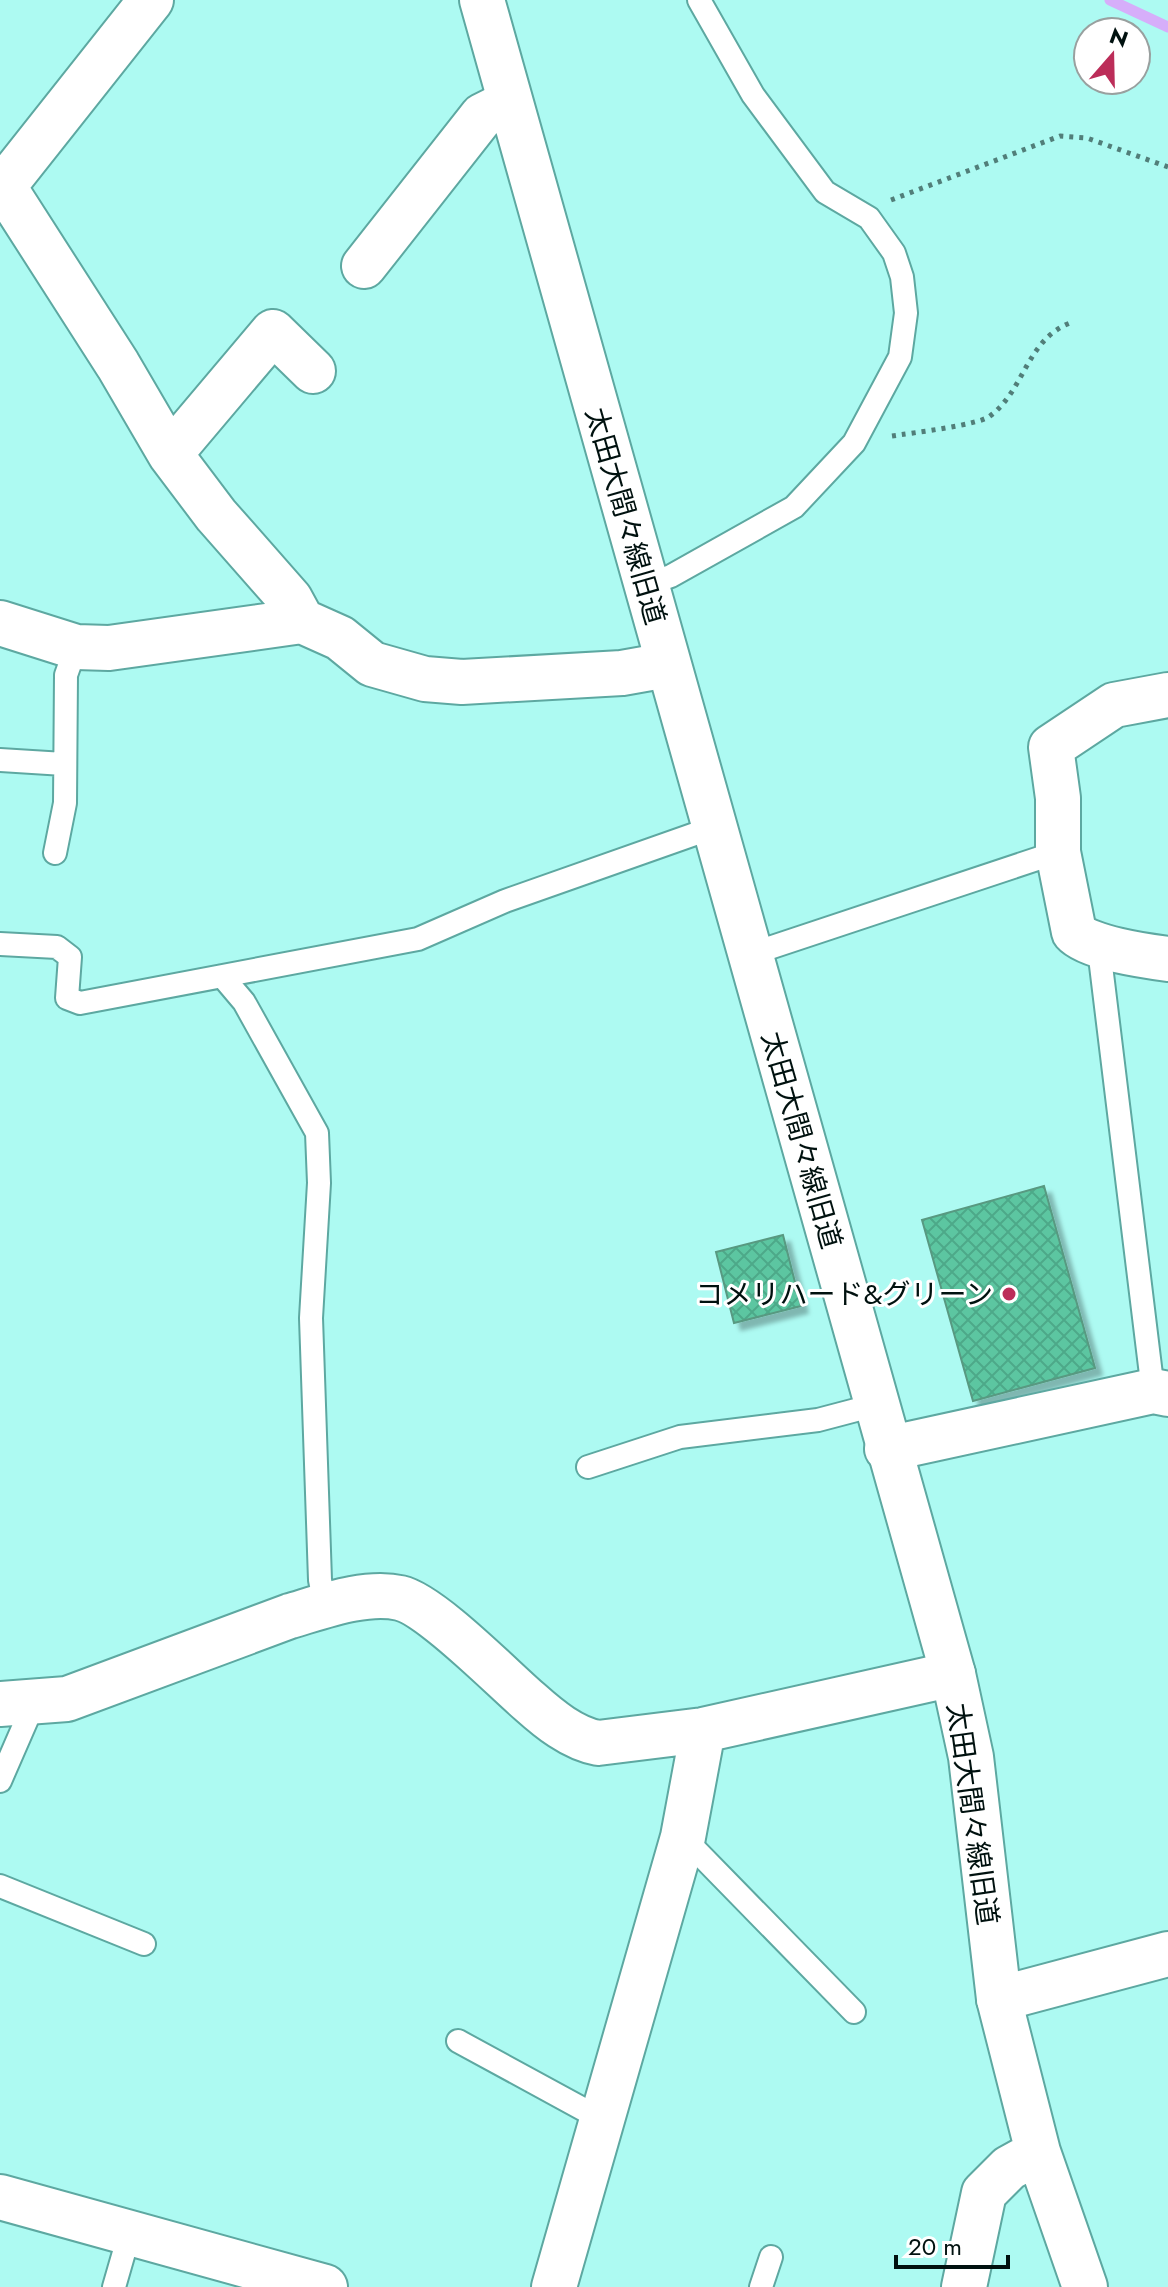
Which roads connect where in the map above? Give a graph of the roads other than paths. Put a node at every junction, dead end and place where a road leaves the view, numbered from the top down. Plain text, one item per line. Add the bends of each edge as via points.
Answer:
1 (151, 0) edge
2 (482, 0) edge
3 (699, 0) edge
4 (510, 102) junction
5 (2, 184) edge
6 (364, 266) dead end
7 (313, 371) dead end
8 (170, 454) junction
9 (646, 585) junction
10 (302, 621) junction
11 (0, 623) edge
12 (76, 647) junction
13 (667, 665) junction
14 (1168, 695) edge
15 (0, 760) edge
16 (64, 764) junction
17 (712, 828) junction
18 (1058, 852) junction
19 (55, 853) dead end
20 (1098, 941) junction
21 (0, 944) edge
22 (748, 955) junction
23 (1168, 959) edge
24 (222, 976) junction
25 (1160, 1392) edge
26 (875, 1405) junction
27 (887, 1449) junction
28 (588, 1467) dead end
29 (325, 1606) junction
30 (953, 1674) junction
31 (17, 1703) edge
32 (703, 1730) junction
33 (0, 1781) edge
34 (683, 1837) junction
35 (0, 1886) edge
36 (144, 1944) dead end
37 (1168, 1954) edge
38 (999, 1999) junction
39 (854, 2012) dead end
40 (458, 2041) dead end
41 (603, 2120) junction
42 (1038, 2152) junction
43 (0, 2197) edge
44 (129, 2235) junction
45 (771, 2257) dead end
46 (114, 2287) edge
47 (325, 2287) edge
48 (554, 2287) edge
49 (761, 2287) edge
50 (964, 2287) edge
51 (1085, 2287) edge

1 - 5 street
2 - 4 street, 太田大間々線旧道
3 - 9 lane via 753,95 825,192 869,218 894,253 906,313 900,357 854,443 794,507
4 - 6 street via 482,116
4 - 9 street, 太田大間々線旧道
5 - 8 street
7 - 8 street via 273,332
8 - 10 street via 290,599
9 - 13 street, 太田大間々線旧道
10 - 12 street via 109,648
10 - 13 street via 340,638 372,664 425,679 504,681
11 - 12 street
12 - 16 lane via 66,675
13 - 17 street, 太田大間々線旧道
14 - 18 street via 1114,705 1051,747
15 - 16 lane
16 - 19 lane via 65,803
17 - 22 street, 太田大間々線旧道
17 - 24 lane via 519,896 418,939
18 - 20 street via 1074,932
18 - 22 lane
20 - 23 street via 1123,953
20 - 25 lane
21 - 24 lane via 57,947 70,957 67,998 80,1003
22 - 26 street, 太田大間々線旧道
24 - 29 lane via 244,1002 317,1133 311,1318
25 - 27 street
26 - 27 street, 太田大間々線旧道
26 - 28 lane via 818,1420 680,1437
27 - 30 street, 太田大間々線旧道
29 - 31 street via 67,1699
29 - 32 street via 401,1598 435,1620 543,1714 583,1740 598,1743
30 - 32 street
30 - 38 street, 太田大間々線旧道 via 971,1757
31 - 33 lane via 25,1729
32 - 34 street
34 - 39 lane
34 - 41 street
35 - 36 lane
37 - 38 street
38 - 42 street, 太田大間々線旧道
40 - 41 lane
41 - 48 street
42 - 50 street via 1009,2168 984,2193
42 - 51 street, 太田大間々線旧道
43 - 44 street
44 - 46 lane
44 - 47 street
45 - 49 lane

